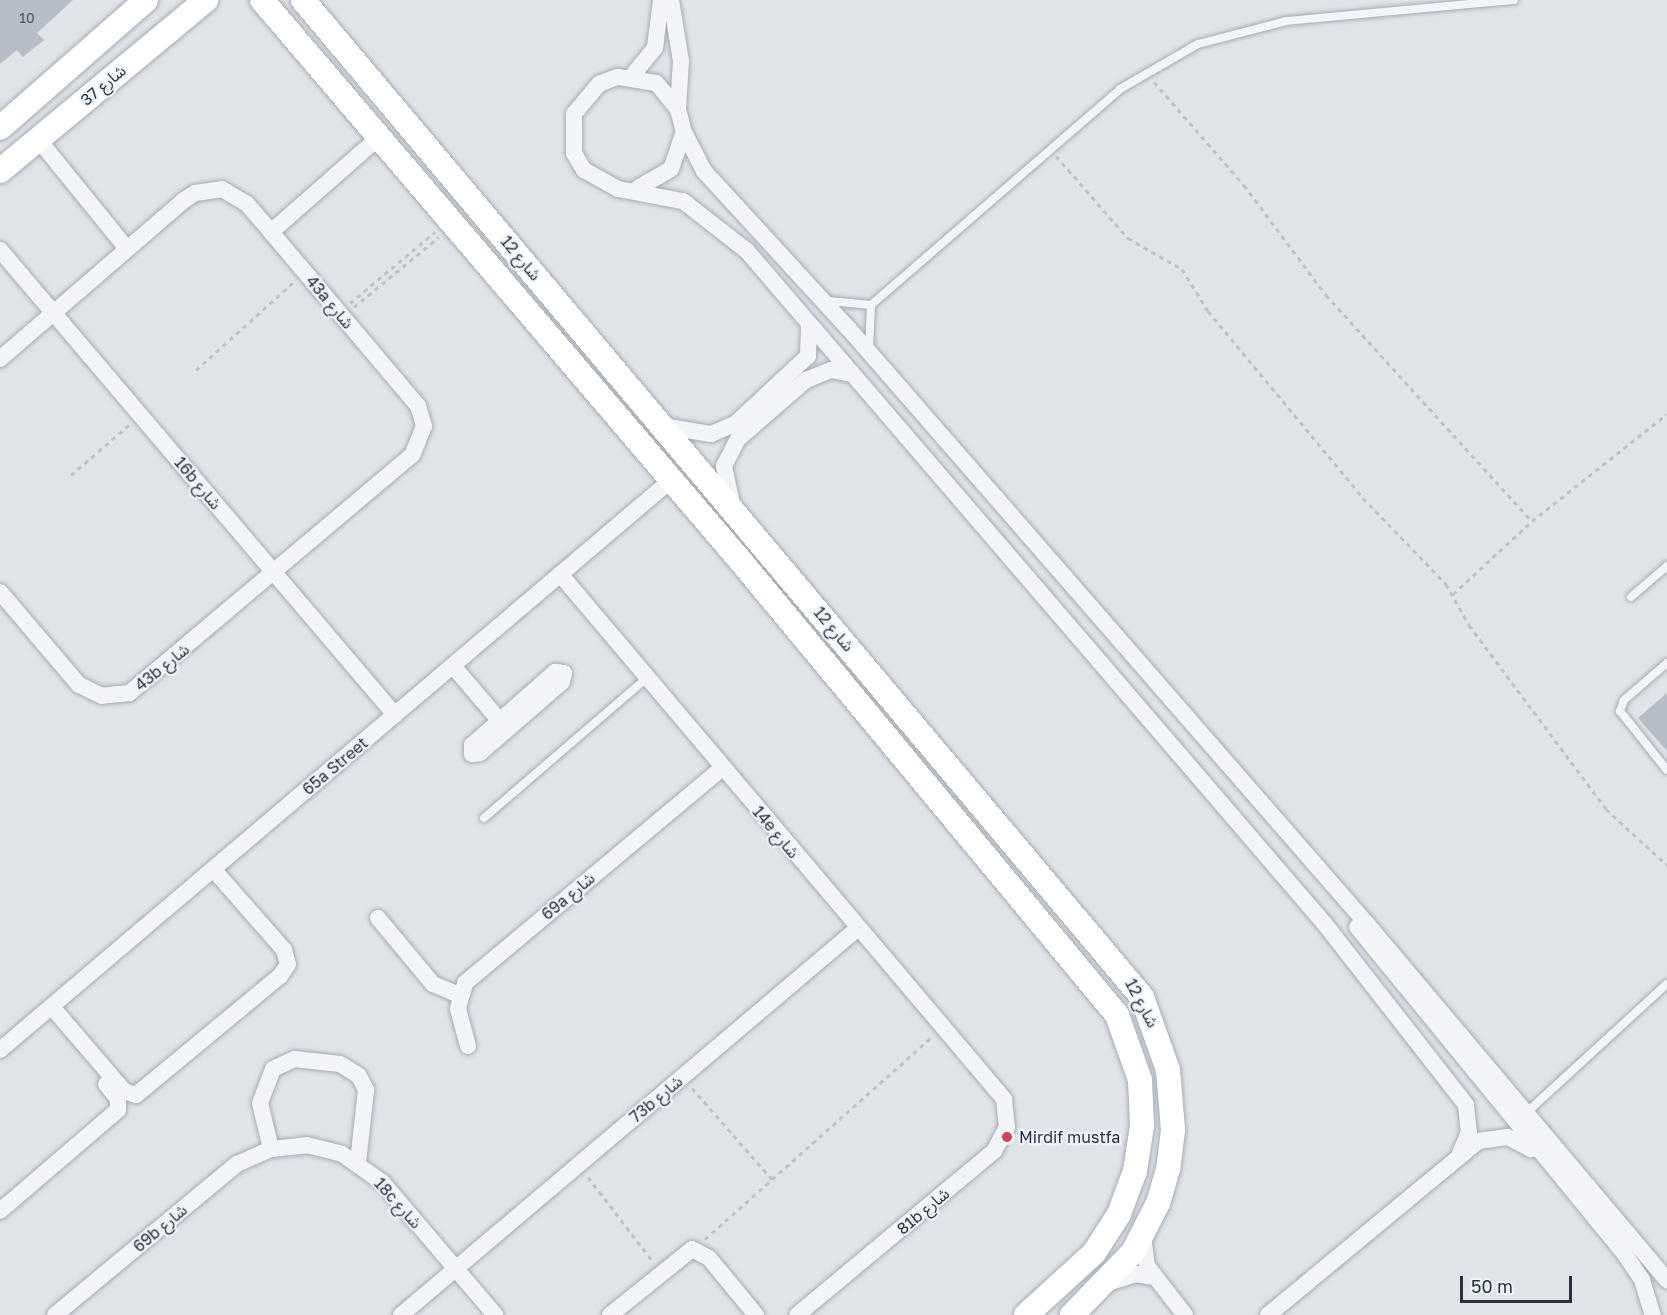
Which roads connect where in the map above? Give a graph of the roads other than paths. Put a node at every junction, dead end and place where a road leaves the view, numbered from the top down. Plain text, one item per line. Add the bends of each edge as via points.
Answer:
1 (146, 0) edge
2 (206, 0) edge
3 (262, 0) edge
4 (303, 0) edge
5 (661, 0) edge
6 (671, 0) edge
7 (1514, 0) edge
8 (632, 76) junction
9 (678, 109) junction
10 (0, 128) edge
11 (684, 132) junction
12 (380, 137) junction
13 (38, 139) junction
14 (0, 171) edge
15 (638, 188) junction
16 (271, 232) junction
17 (127, 249) junction
18 (0, 250) edge
19 (821, 298) junction
20 (871, 305) junction
21 (54, 313) junction
22 (809, 324) junction
23 (870, 353) junction
24 (0, 359) edge
25 (852, 374) junction
26 (662, 426) junction
27 (670, 481) junction
28 (736, 513) junction
29 (739, 559) junction
30 (1667, 566) edge
31 (273, 572) junction
32 (560, 574) junction
33 (0, 592) edge
34 (1631, 597) dead end
35 (836, 630) junction
36 (1667, 663) edge
37 (453, 666) junction
38 (646, 678) junction
39 (865, 711) junction
40 (395, 715) junction
41 (500, 721) junction
42 (945, 759) junction
43 (722, 768) junction
44 (1667, 770) edge
45 (484, 818) dead end
46 (214, 870) junction
47 (1333, 888) junction
48 (378, 918) dead end
49 (857, 929) junction
50 (1667, 984) edge
51 (459, 995) junction
52 (49, 1010) junction
53 (468, 1046) dead end
54 (0, 1050) edge
55 (996, 1087) joint
56 (1526, 1113) junction
57 (271, 1149) junction
58 (1460, 1153) junction
59 (1545, 1160) junction
60 (358, 1163) junction
61 (0, 1211) edge
62 (1143, 1236) junction
63 (455, 1268) junction
64 (1153, 1277) junction
65 (1667, 1280) edge
66 (1106, 1284) junction
67 (1081, 1312) edge
68 (55, 1315) edge
69 (401, 1315) edge
70 (495, 1315) edge
71 (610, 1315) edge
72 (756, 1315) edge
73 (798, 1315) edge
74 (1026, 1315) edge
75 (1185, 1315) edge
76 (1268, 1315) edge
77 (1653, 1315) edge

1 - 10 street
2 - 13 street, شارع 37
3 - 12 street, شارع 12
4 - 26 street, شارع 12
5 - 8 street via 655,48
6 - 9 street via 681,60
7 - 20 lane via 1256,26 1198,44 1145,71 1049,147
8 - 9 street via 656,83
8 - 15 street via 599,84 584,97 571,133 584,170 618,189
9 - 11 street
11 - 15 street via 671,169
11 - 19 street via 704,171
12 - 16 street
12 - 27 street, شارع 12
13 - 14 street, شارع 37
13 - 17 street
15 - 22 street via 683,201 712,220
16 - 17 street, 43a شارع via 236,195 208,189 183,201
16 - 31 street, 43a شارع via 418,405 423,437 411,455
17 - 21 street, 43a شارع
18 - 21 street, 16b شارع
19 - 20 lane via 845,306
19 - 23 street
20 - 23 lane
21 - 24 street
21 - 31 street, 16b شارع
22 - 25 street
22 - 26 street via 808,356 735,424 711,434
23 - 47 street
25 - 28 street via 831,370 812,377 738,439 724,466
25 - 58 street via 1289,881 1458,1092 1469,1118
26 - 28 street, شارع 12
27 - 29 street, شارع 12
27 - 32 street, 65a Street
28 - 35 street, شارع 12
29 - 35 street via 771,579 819,634
29 - 39 street, شارع 12
30 - 34 lane
31 - 33 street, 43b شارع via 140,687 116,697 79,685
31 - 40 street, 16b شارع
32 - 37 street, 65a Street
32 - 38 street, 14e شارع
35 - 42 street, شارع 12
36 - 44 lane via 1624,700 1620,711
37 - 40 street, 65a Street
37 - 41 street
38 - 43 street, 14e شارع
38 - 45 lane
39 - 42 street via 880,708 919,746
39 - 74 street, شارع 12 via 1084,969 1127,1036 1142,1103 1135,1171 1107,1234 1061,1285
40 - 46 street, 65a Street
41 - 41 street via 472,745 472,754 480,753 562,682 564,673 555,672
42 - 62 street, شارع 12 via 1122,968 1158,1031 1168,1070 1173,1130 1164,1186
43 - 49 street, 14e شارع
43 - 51 street, 69a شارع via 470,977
46 - 52 street, 65a Street
46 - 52 street via 287,954 286,968 271,983 136,1095 124,1091
47 - 56 street
47 - 59 street via 1385,967
48 - 51 street via 433,984
49 - 55 street, 14e شارع
49 - 63 street, 73b شارع
50 - 56 lane
51 - 53 street
52 - 54 street, 65a Street
52 - 61 street via 119,1107
55 - 73 street, 81b شارع via 1007,1127 994,1151
56 - 65 street
57 - 60 street, 18c شارع via 325,1148
57 - 60 street via 260,1103 273,1069 294,1059 340,1064 359,1076 366,1090
57 - 68 street, 69b شارع via 237,1164
58 - 59 street via 1478,1141 1501,1136 1523,1143
58 - 76 street
59 - 77 street via 1624,1253 1642,1280
60 - 63 street, 18c شارع via 382,1182
62 - 64 street via 1143,1256
62 - 66 street, شارع 12
63 - 69 street, 73b شارع
63 - 70 street, 18c شارع
64 - 66 street via 1122,1276
64 - 75 street
66 - 67 street, شارع 12
71 - 72 street via 692,1250 709,1258

